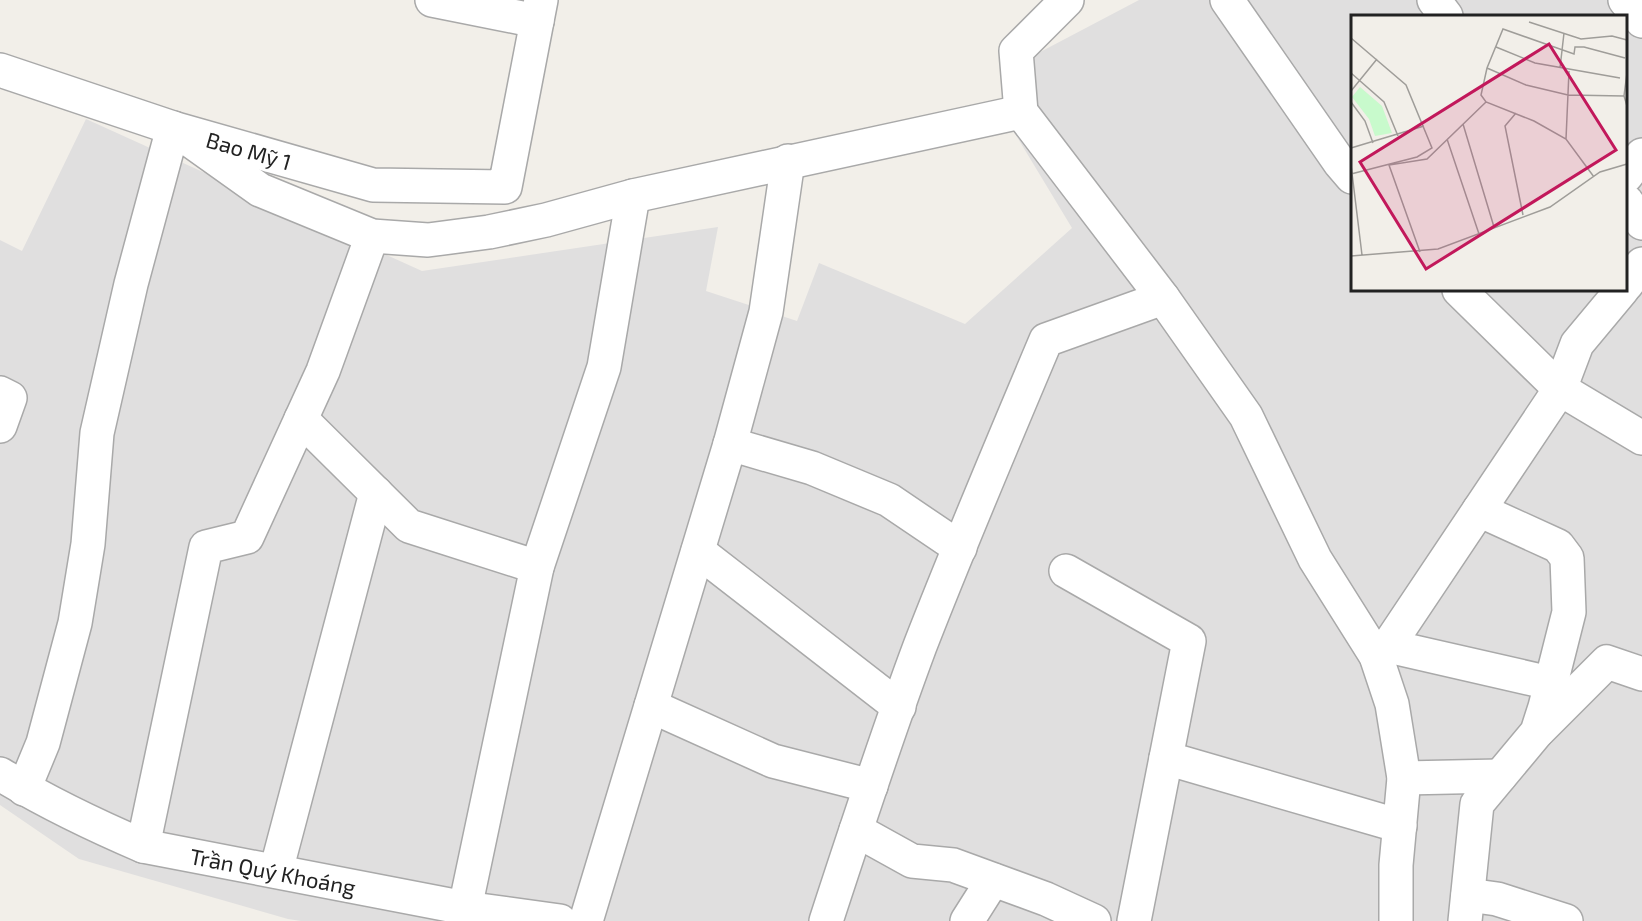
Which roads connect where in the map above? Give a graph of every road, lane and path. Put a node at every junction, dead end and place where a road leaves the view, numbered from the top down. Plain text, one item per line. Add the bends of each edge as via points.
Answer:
1 (432, 0) edge
2 (1067, 0) edge
3 (1227, 0) edge
4 (1434, 0) edge
5 (1625, 0) edge
6 (539, 11) edge
7 (1445, 15) edge
8 (1642, 21) edge
9 (0, 70) edge
10 (1021, 112) junction
11 (173, 128) junction
12 (1642, 155) edge
13 (788, 161) junction
14 (1351, 175) edge
15 (1627, 175) edge
16 (633, 195) junction
17 (1627, 202) edge
18 (1642, 223) edge
19 (372, 236) junction
20 (1642, 264) edge
21 (1627, 284) edge
22 (1460, 291) edge
23 (1621, 291) edge
24 (1163, 298) junction
25 (1560, 389) junction
26 (0, 393) edge
27 (301, 419) junction
28 (0, 426) edge
29 (1642, 438) edge
30 (730, 444) junction
31 (376, 493) junction
32 (1479, 510) junction
33 (960, 548) junction
34 (698, 551) junction
35 (537, 567) junction
36 (1066, 571) dead end
37 (1382, 651) junction
38 (1642, 674) edge
39 (1550, 683) junction
40 (651, 706) junction
41 (899, 707) junction
42 (1537, 732) junction
43 (1166, 758) junction
44 (1500, 776) junction
45 (1404, 778) junction
46 (12, 782) edge
47 (872, 786) junction
48 (1400, 826) junction
49 (856, 830) junction
50 (143, 846) junction
51 (276, 871) junction
52 (993, 880) junction
53 (465, 908) junction
54 (1466, 908) edge
55 (560, 921) edge
56 (586, 921) edge
57 (826, 921) edge
58 (967, 921) edge
59 (1094, 921) edge
60 (1134, 921) edge
61 (1396, 921) edge
62 (1566, 921) edge

1 - 6 street
2 - 10 street via 1016,51
3 - 14 street
4 - 7 street
5 - 8 street
6 - 11 street, Bao Mỹ 1 via 505,187 373,185
9 - 11 street, Bao Mỹ 1
10 - 13 street
10 - 24 street
11 - 19 street via 260,190
11 - 46 street via 131,284 97,433 88,544 75,623 43,743
12 - 15 street
13 - 16 street
13 - 30 street via 766,312
16 - 19 street via 489,232 428,240
16 - 35 street via 604,367
17 - 18 street
19 - 27 street via 323,371
20 - 21 street
22 - 25 street
23 - 25 street via 1577,344
24 - 33 street via 1046,340
24 - 37 street via 1246,416 1316,559
25 - 29 street
25 - 32 street
26 - 28 street via 10,398
27 - 31 street
27 - 50 street via 247,537 206,547
30 - 33 street via 812,468 889,500
30 - 34 street
31 - 35 street via 409,526
31 - 51 street
32 - 37 street
32 - 39 street via 1558,546 1567,558 1569,612
33 - 41 street
34 - 40 street
34 - 41 street
35 - 53 street
36 - 43 street via 1189,641
37 - 39 street
37 - 45 street
38 - 42 street via 1607,662
39 - 42 street
40 - 47 street via 773,761
40 - 56 street
41 - 47 street
42 - 44 street
43 - 48 street
43 - 60 street
44 - 45 street
44 - 54 street via 1477,804
45 - 48 street
46 - 50 street, Trần Quý Khoáng
47 - 49 street
48 - 61 street
49 - 52 street via 912,861 952,866
49 - 57 street
50 - 51 street, Trần Quý Khoáng
51 - 53 street, Trần Quý Khoáng
52 - 58 street
52 - 59 street
53 - 55 street, Trần Quý Khoáng
54 - 62 street via 1497,899

